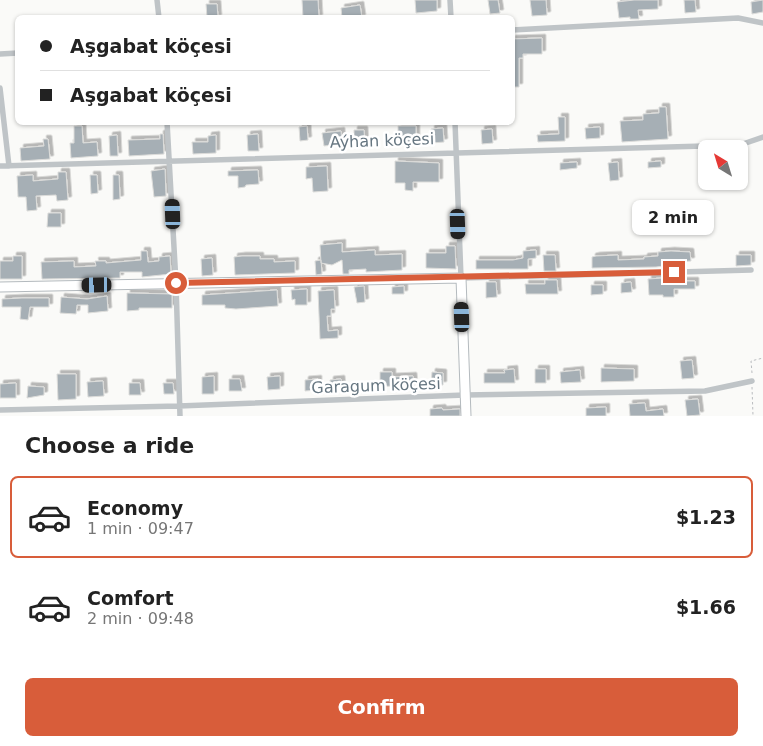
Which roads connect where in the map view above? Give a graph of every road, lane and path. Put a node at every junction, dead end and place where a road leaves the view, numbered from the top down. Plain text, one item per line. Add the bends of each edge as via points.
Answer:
1 (157, 0) edge
2 (450, 0) edge
3 (159, 15) edge
4 (450, 15) edge
5 (763, 23) edge
6 (515, 30) edge
7 (15, 53) edge
8 (0, 54) edge
9 (0, 88) edge
10 (167, 125) edge
11 (454, 125) edge
12 (763, 137) edge
13 (456, 151) junction
14 (170, 162) junction
15 (0, 166) edge
16 (9, 166) junction
17 (751, 270) dead end
18 (460, 278) junction
19 (176, 283) junction
20 (0, 287) edge
21 (752, 381) dead end
22 (465, 395) junction
23 (179, 406) junction
24 (0, 410) edge
25 (180, 416) edge
26 (466, 416) edge

1 - 3 street
2 - 4 street
5 - 6 street via 738,18
7 - 8 street
9 - 16 street
10 - 14 street
11 - 13 street
12 - 13 street, Aýhan köçesi via 740,144
13 - 14 street, Aýhan köçesi
13 - 18 street
14 - 16 street, Aýhan köçesi
14 - 19 street
15 - 16 street, Aýhan köçesi
17 - 18 street
18 - 19 street
18 - 22 street
19 - 20 street
19 - 23 street
21 - 22 street, Garagum köçesi via 705,390
22 - 23 street, Garagum köçesi
22 - 26 street
23 - 24 street, Garagum köçesi
23 - 25 street

